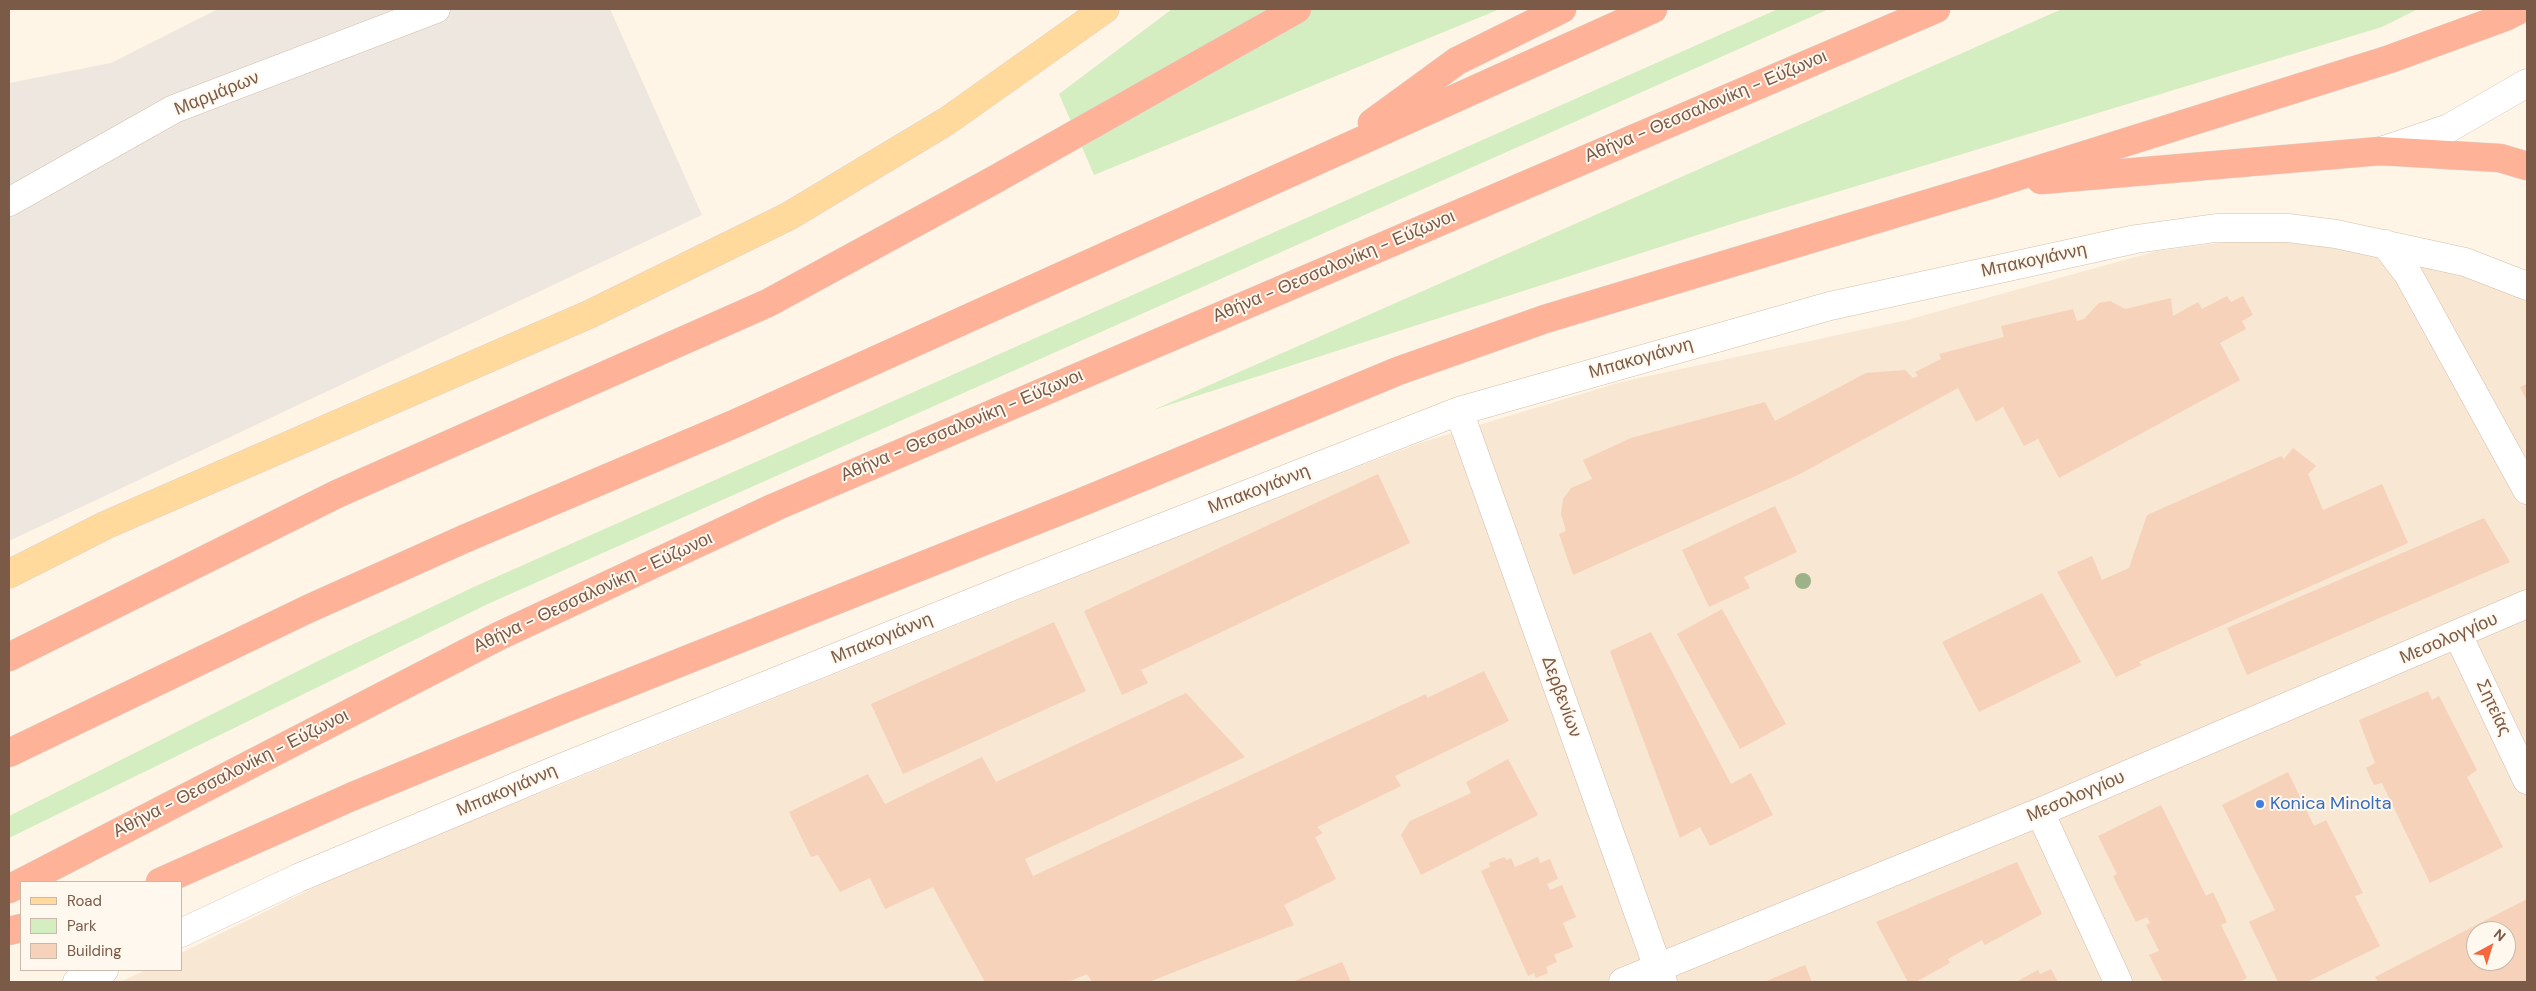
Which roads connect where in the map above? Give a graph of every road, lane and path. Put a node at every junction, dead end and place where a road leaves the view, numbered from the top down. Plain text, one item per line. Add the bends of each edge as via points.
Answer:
1 (436, 9) edge
2 (1105, 9) edge
3 (1297, 9) edge
4 (1562, 9) edge
5 (1653, 9) edge
6 (1936, 9) edge
7 (2521, 9) edge
8 (2527, 83) edge
9 (2527, 104) edge
10 (2473, 116) junction
11 (2380, 151) junction
12 (1328, 155) junction
13 (2527, 166) edge
14 (1993, 184) junction
15 (9, 202) edge
16 (2385, 244) junction
17 (2527, 286) edge
18 (1459, 411) junction
19 (2527, 490) edge
20 (9, 574) edge
21 (2527, 604) edge
22 (2458, 635) junction
23 (9, 657) edge
24 (9, 753) edge
25 (2527, 780) edge
26 (2040, 812) junction
27 (24, 881) edge
28 (162, 881) edge
29 (182, 933) edge
30 (102, 971) edge
31 (1661, 975) edge
32 (78, 982) edge
33 (1623, 982) edge
34 (2118, 982) edge

1 - 15 street, Μαρμάρων via 174,109
2 - 20 main road via 947,121 790,216 590,314 106,524
3 - 23 highway via 768,303 337,494
4 - 12 highway via 1457,60
5 - 12 highway
6 - 27 highway, Αθήνα - Θεσσαλονίκη - Εύζωνοι via 775,507 499,636
7 - 14 highway via 2390,59
8 - 10 street
9 - 10 street
10 - 11 street via 2449,128
11 - 13 highway via 2500,158
11 - 14 highway
12 - 24 highway via 743,420 325,602
14 - 28 highway via 1544,319 1398,371 1082,502 566,708 351,797
16 - 17 street, Μπακογιάννη via 2466,262
16 - 18 street, Μπακογιάννη via 2288,228 2216,228 2136,239 1830,306
16 - 19 street via 2408,274
18 - 29 street, Μπακογιάννη via 556,770 298,878
18 - 31 street, Δερβενίων
21 - 22 street, Μεσολογγίου
22 - 25 street, Σητείας
22 - 26 street, Μεσολογγίου
26 - 31 street, Μεσολογγίου
26 - 34 street
30 - 32 street
31 - 33 street, Μεσολογγίου

